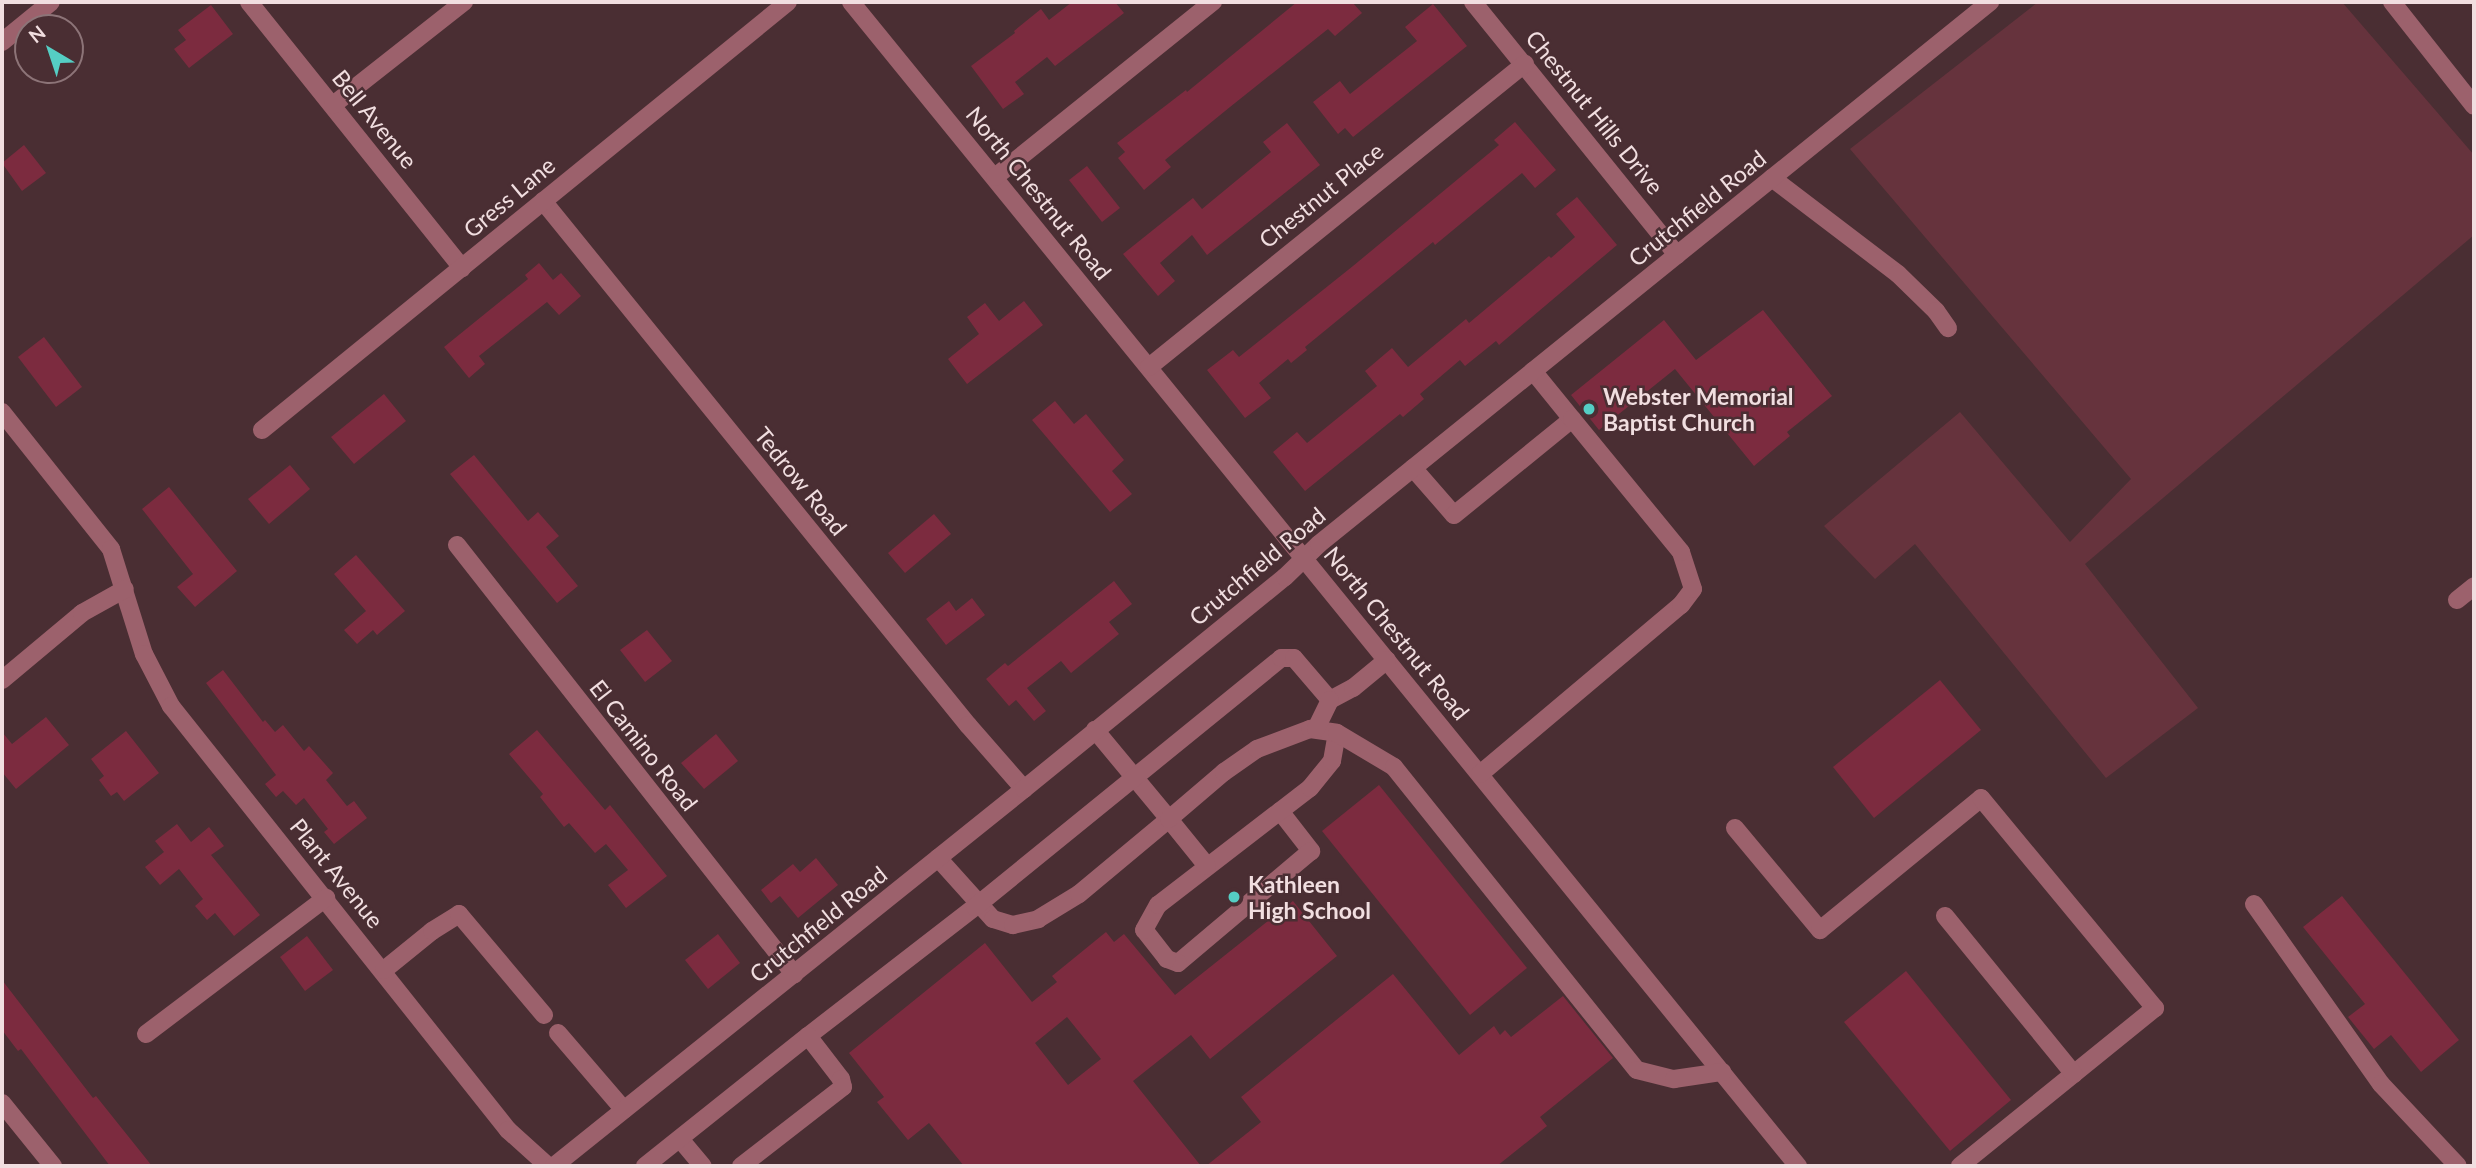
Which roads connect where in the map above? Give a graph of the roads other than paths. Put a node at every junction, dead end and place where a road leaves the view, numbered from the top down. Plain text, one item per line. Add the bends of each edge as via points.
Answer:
1 (51, 2) edge
2 (249, 2) edge
3 (464, 2) edge
4 (788, 2) edge
5 (851, 2) edge
6 (1213, 2) edge
7 (1473, 2) edge
8 (1990, 2) edge
9 (2392, 2) edge
10 (2, 42) edge
11 (1525, 64) junction
12 (333, 106) junction
13 (2474, 106) edge
14 (995, 177) junction
15 (1772, 178) junction
16 (543, 201) junction
17 (1677, 255) junction
18 (462, 268) junction
19 (1948, 328) dead end
20 (1149, 367) junction
21 (1533, 371) junction
22 (2, 412) edge
23 (1572, 419) junction
24 (262, 430) dead end
25 (1413, 468) junction
26 (457, 545) dead end
27 (1304, 559) junction
28 (2474, 586) edge
29 (125, 589) junction
30 (2457, 600) dead end
31 (1387, 660) junction
32 (2, 680) edge
33 (1329, 700) junction
34 (1316, 729) junction
35 (1095, 730) junction
36 (1337, 733) junction
37 (1480, 774) junction
38 (1135, 778) junction
39 (1024, 789) junction
40 (1280, 811) junction
41 (1169, 820) junction
42 (1735, 828) dead end
43 (938, 858) junction
44 (1207, 866) junction
45 (326, 898) junction
46 (979, 904) junction
47 (2254, 904) dead end
48 (1945, 916) dead end
49 (384, 970) junction
50 (794, 974) junction
51 (544, 1015) dead end
52 (558, 1033) dead end
53 (146, 1034) dead end
54 (808, 1036) junction
55 (1722, 1072) junction
56 (2074, 1074) junction
57 (2, 1103) edge
58 (624, 1110) junction
59 (680, 1139) junction
60 (53, 1166) edge
61 (548, 1166) edge
62 (554, 1166) edge
63 (645, 1166) edge
64 (703, 1166) edge
65 (741, 1166) edge
66 (1798, 1166) edge
67 (1960, 1166) edge
68 (2458, 1166) edge

1 - 10 street
2 - 12 street, Bell Avenue
3 - 12 street
4 - 16 street, Gress Lane
5 - 14 street, North Chestnut Road
6 - 14 street
7 - 11 street, Chestnut Hills Drive
8 - 15 street, Crutchfield Road
9 - 13 street
11 - 17 street, Chestnut Hills Drive
11 - 20 street, Chestnut Place
12 - 18 street, Bell Avenue
14 - 20 street, North Chestnut Road
15 - 17 street, Crutchfield Road
15 - 19 street via 1898,274
16 - 18 street, Gress Lane
16 - 39 street, Tedrow Road
17 - 21 street, Crutchfield Road
18 - 24 street, Gress Lane
20 - 27 street, North Chestnut Road
21 - 23 street
21 - 25 street, Crutchfield Road
22 - 29 street, Plant Avenue via 111,549
23 - 25 street via 1454,515
23 - 37 street via 1681,552 1693,589 1681,606
25 - 27 street, Crutchfield Road
26 - 50 street, El Camino Road
27 - 31 street, North Chestnut Road
27 - 35 street, Crutchfield Road
28 - 30 street
29 - 32 street via 82,613
29 - 45 street, Plant Avenue via 144,654 171,706
31 - 33 street via 1353,688
31 - 37 street, North Chestnut Road
33 - 34 street
33 - 38 street via 1294,659 1281,658
34 - 36 street
34 - 41 street via 1257,749
35 - 38 street
35 - 39 street, Crutchfield Road
36 - 40 street via 1332,761 1310,788
36 - 55 street via 1394,767 1637,1070 1674,1079
37 - 55 street, North Chestnut Road
38 - 41 street
38 - 46 street
39 - 43 street, Crutchfield Road
40 - 44 street
40 - 44 street via 1311,851 1178,963 1167,959 1144,930 1158,905
41 - 44 street
41 - 46 street via 1079,894 1038,919 1013,925 993,919
42 - 56 street via 1820,930 1982,798 2155,1008
43 - 46 street
43 - 50 street, Crutchfield Road
45 - 49 street, Plant Avenue
45 - 53 street
46 - 54 street
47 - 68 street via 2381,1084
48 - 56 street
49 - 51 street via 459,914
49 - 61 street, Plant Avenue via 509,1130
50 - 58 street, Crutchfield Road
52 - 58 street
54 - 59 street
54 - 65 street via 843,1087
55 - 66 street, North Chestnut Road
56 - 67 street
57 - 60 street
58 - 62 street, Crutchfield Road
59 - 63 street
59 - 64 street

